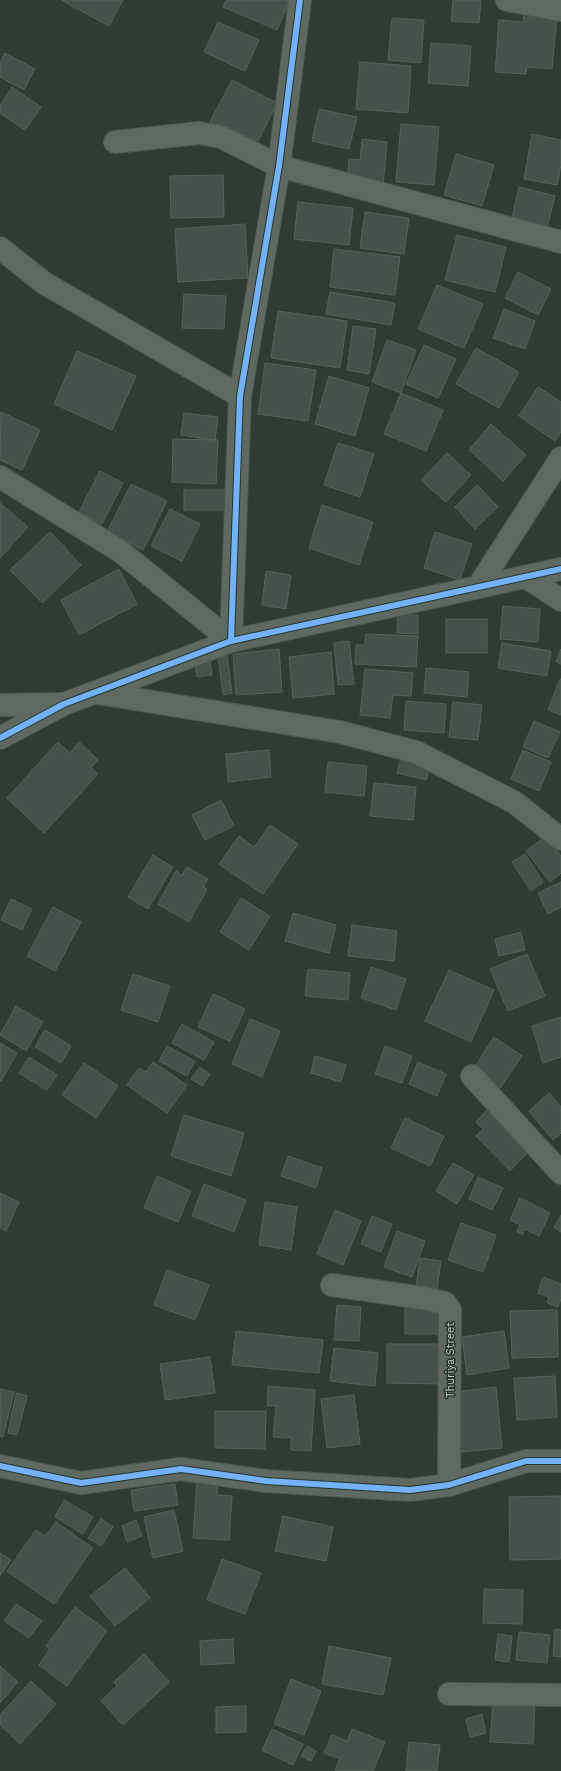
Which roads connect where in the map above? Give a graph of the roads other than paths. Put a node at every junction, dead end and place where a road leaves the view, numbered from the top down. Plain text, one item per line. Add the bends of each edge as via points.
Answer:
1 (300, 0) edge
2 (507, 0) edge
3 (561, 10) edge
4 (115, 142) dead end
5 (279, 166) junction
6 (561, 242) edge
7 (0, 248) edge
8 (240, 396) junction
9 (561, 458) edge
10 (0, 477) edge
11 (561, 569) edge
12 (526, 577) junction
13 (478, 587) junction
14 (561, 600) edge
15 (231, 641) junction
16 (96, 692) junction
17 (0, 704) edge
18 (64, 704) junction
19 (0, 738) edge
20 (561, 839) edge
21 (472, 1076) dead end
22 (561, 1173) edge
23 (332, 1285) dead end
24 (561, 1461) edge
25 (0, 1467) edge
26 (449, 1485) junction
27 (449, 1694) dead end
28 (561, 1695) edge

1 - 5 street
2 - 3 street
4 - 5 street via 199,133 221,137
5 - 6 street
5 - 8 street
7 - 8 street via 44,283
8 - 15 street
9 - 13 street
10 - 15 street via 120,550
11 - 12 street
12 - 13 street
12 - 14 street
13 - 15 street
15 - 16 street
16 - 18 street
16 - 20 street via 340,732 416,752 514,802
17 - 18 street
18 - 19 street
21 - 22 street
23 - 26 street, Thuriya Street via 423,1298 445,1303 450,1310
24 - 26 street via 526,1461
25 - 26 street via 81,1483 181,1469 266,1482 410,1490
27 - 28 street

